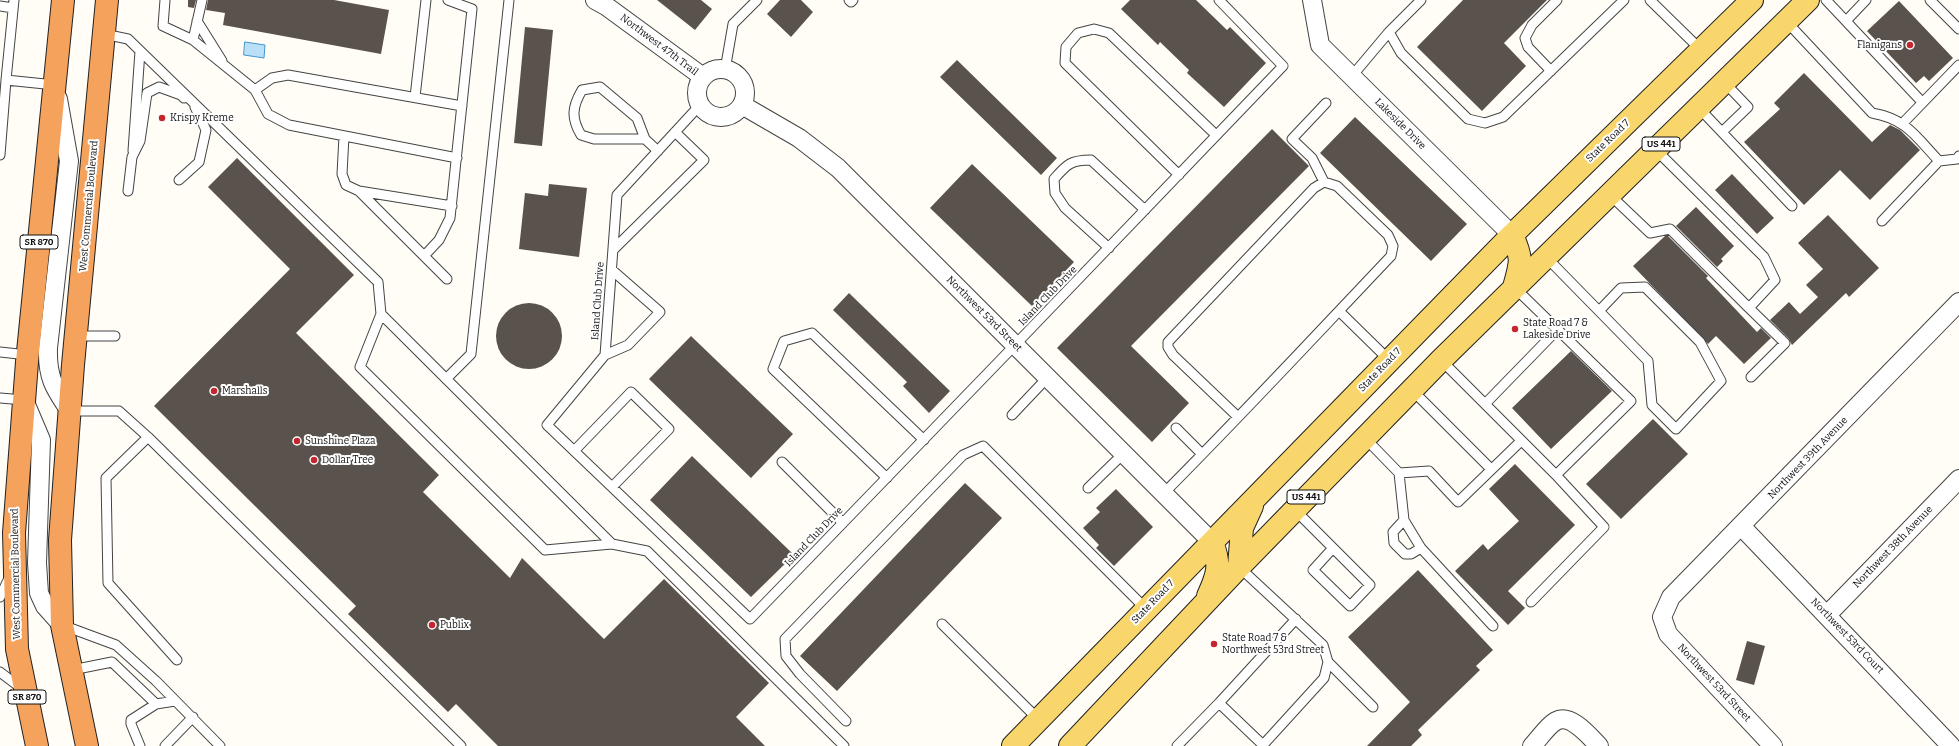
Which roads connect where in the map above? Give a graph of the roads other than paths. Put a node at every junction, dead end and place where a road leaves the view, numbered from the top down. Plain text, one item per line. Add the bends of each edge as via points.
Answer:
1 (63, 0) edge
2 (107, 0) edge
3 (165, 0) edge
4 (202, 0) edge
5 (426, 0) edge
6 (448, 0) edge
7 (509, 0) edge
8 (595, 0) edge
9 (757, 0) edge
10 (849, 0) edge
11 (853, 0) edge
12 (1219, 0) edge
13 (1312, 0) edge
14 (1421, 0) edge
15 (1556, 0) edge
16 (1624, 0) edge
17 (1650, 0) edge
18 (1752, 0) edge
19 (1808, 0) edge
20 (1826, 0) edge
21 (1866, 0) edge
22 (1930, 0) edge
23 (463, 3) edge
24 (14, 4) edge
25 (0, 6) edge
26 (1784, 10) edge
27 (197, 21) junction
28 (1846, 21) junction
29 (1959, 29) edge
30 (1389, 32) junction
31 (104, 34) junction
32 (193, 40) junction
33 (140, 50) junction
34 (1701, 50) junction
35 (1959, 65) edge
36 (227, 68) junction
37 (725, 70) junction
38 (1550, 71) junction
39 (1352, 76) junction
40 (702, 77) junction
41 (6, 80) junction
42 (1724, 82) junction
43 (55, 85) junction
44 (255, 90) junction
45 (415, 97) junction
46 (1922, 102) junction
47 (1326, 103) dead end
48 (700, 105) junction
49 (742, 105) junction
50 (462, 106) junction
51 (1698, 107) junction
52 (1903, 123) junction
53 (675, 132) junction
54 (1722, 132) junction
55 (344, 136) junction
56 (1216, 136) junction
57 (645, 139) junction
58 (1655, 149) junction
59 (658, 151) junction
60 (0, 155) edge
61 (1959, 156) edge
62 (132, 157) junction
63 (457, 158) junction
64 (1939, 161) junction
65 (1179, 175) junction
66 (179, 180) dead end
67 (1324, 182) junction
68 (128, 191) dead end
69 (359, 191) junction
70 (1609, 194) junction
71 (452, 206) junction
72 (1792, 206) dead end
73 (1145, 210) junction
74 (1882, 221) dead end
75 (1512, 235) junction
76 (1109, 248) junction
77 (613, 250) junction
78 (424, 256) junction
79 (1545, 256) junction
80 (612, 270) junction
81 (447, 279) dead end
82 (1514, 287) junction
83 (1959, 302) edge
84 (1749, 308) junction
85 (1339, 310) junction
86 (1599, 311) junction
87 (381, 314) junction
88 (1558, 330) junction
89 (76, 336) junction
90 (115, 336) dead end
91 (1016, 345) junction
92 (0, 352) edge
93 (28, 355) junction
94 (605, 355) junction
95 (1389, 360) junction
96 (1441, 360) junction
97 (1751, 377) dead end
98 (1047, 378) junction
99 (446, 379) junction
100 (1412, 390) junction
101 (0, 398) edge
102 (24, 400) junction
103 (1485, 404) junction
104 (70, 411) junction
105 (1012, 415) dead end
106 (1238, 417) junction
107 (1176, 428) dead end
108 (148, 437) junction
109 (1364, 438) junction
110 (924, 440) junction
111 (1522, 440) junction
112 (574, 451) junction
113 (1123, 454) junction
114 (1202, 454) junction
115 (782, 462) dead end
116 (1492, 469) junction
117 (1399, 473) junction
118 (1556, 475) junction
119 (887, 478) junction
120 (1959, 479) edge
121 (612, 487) junction
122 (1088, 488) dead end
123 (1163, 494) junction
124 (1256, 495) junction
125 (1295, 510) junction
126 (1404, 520) junction
127 (843, 523) junction
128 (1742, 526) junction
129 (1212, 542) junction
130 (612, 544) junction
131 (1333, 548) junction
132 (1421, 548) junction
133 (1239, 567) junction
134 (14, 568) junction
135 (0, 597) edge
136 (1531, 602) dead end
137 (1203, 606) junction
138 (1146, 609) junction
139 (1827, 615) junction
140 (1662, 617) joint
141 (1296, 619) junction
142 (942, 624) dead end
143 (62, 625) junction
144 (1493, 626) dead end
145 (177, 660) dead end
146 (1328, 662) junction
147 (72, 670) junction
148 (0, 672) edge
149 (26, 691) junction
150 (175, 701) junction
151 (1219, 703) junction
152 (156, 704) junction
153 (1373, 707) dead end
154 (193, 717) junction
155 (1039, 720) junction
156 (846, 721) dead end
157 (37, 746) edge
158 (87, 746) edge
159 (140, 746) edge
160 (165, 746) edge
161 (220, 746) edge
162 (461, 746) edge
163 (844, 746) edge
164 (1013, 746) edge
165 (1070, 746) edge
166 (1177, 746) edge
167 (1264, 746) edge
168 (1532, 746) edge
169 (1599, 746) edge
170 (1773, 746) edge
171 (1951, 746) edge

1 - 43 highway, West Commercial Boulevard / SR 870
2 - 31 highway, West Commercial Boulevard
3 - 32 lane via 163,26
4 - 27 lane
5 - 45 lane
6 - 23 lane
7 - 99 lane via 471,354
8 - 40 street, Northwest 47th Trail
9 - 37 lane via 733,24
10 - 11 lane
12 - 56 lane, Island Club Drive via 1283,66
13 - 39 street, Lakeside Drive via 1320,45
14 - 30 lane
15 - 38 lane via 1532,25 1525,38 1528,48
16 - 38 lane
17 - 34 lane
18 - 34 main road, State Road 7
19 - 26 main road, US 441
20 - 28 lane
21 - 28 lane
22 - 29 lane
23 - 50 lane via 472,9
24 - 25 lane
24 - 41 lane
26 - 42 main road, US 441
26 - 52 lane via 1872,112
27 - 32 lane
27 - 36 lane
28 - 46 lane
30 - 38 lane via 1401,53 1468,119 1485,124 1503,117
30 - 39 lane
31 - 33 lane via 128,39
31 - 89 highway, West Commercial Boulevard
32 - 36 lane
33 - 62 lane
33 - 87 lane via 378,282
34 - 75 main road, State Road 7
35 - 46 lane
36 - 44 lane
37 - 40 street via 717,69
37 - 49 street via 733,72 742,81 745,97
39 - 75 street, Lakeside Drive
40 - 48 street via 696,92
41 - 43 lane
41 - 60 lane
42 - 51 main road, US 441
42 - 54 lane via 1748,107
43 - 93 highway, West Commercial Boulevard / SR 870
43 - 104 street, West Commercial Boulevard via 69,161 48,367 52,382
44 - 45 lane via 272,78 288,75
44 - 55 lane via 268,114 289,125
45 - 50 lane
46 - 52 lane
47 - 67 lane via 1292,139 1312,158
48 - 49 street via 705,112 721,118 733,114
48 - 53 lane, Island Club Drive
49 - 91 street, Northwest 53rd Street via 799,138 838,168
50 - 63 lane
51 - 54 lane
51 - 58 main road, US 441
52 - 64 lane
53 - 59 lane, Island Club Drive
53 - 77 lane via 704,160
54 - 72 lane
55 - 63 lane
55 - 69 lane via 342,174 346,185
56 - 65 lane, Island Club Drive
56 - 65 lane via 1109,33 1094,29 1078,33 1066,47 1065,63
57 - 57 lane via 637,118 600,87 582,90 575,103 574,123 581,135 594,140
57 - 59 lane
58 - 70 main road, US 441
58 - 84 lane via 1764,257 1775,280
59 - 77 lane, Island Club Drive via 617,195
61 - 64 lane via 1957,159
62 - 66 lane via 140,141 147,93 159,87 180,95 196,108 206,130 199,162
62 - 68 lane
63 - 71 lane
64 - 74 lane
65 - 73 lane, Island Club Drive
67 - 85 lane via 1337,186 1388,235 1393,246 1391,256
67 - 106 lane via 1314,188 1168,342 1173,355
69 - 71 lane
69 - 78 lane
70 - 79 main road, US 441
70 - 84 lane via 1650,233 1670,229
71 - 78 lane via 450,218 439,240
73 - 76 lane, Island Club Drive
73 - 76 lane via 1091,160 1075,160 1064,167 1054,179 1055,193 1065,208
75 - 82 main road via 1520,251 1521,263
75 - 95 main road, State Road 7
76 - 91 lane, Island Club Drive
77 - 80 lane, Island Club Drive
78 - 81 lane
79 - 82 main road, US 441
79 - 86 lane
80 - 94 lane, Island Club Drive
80 - 94 lane via 660,312 628,345
82 - 88 lane
82 - 96 main road, US 441
83 - 128 street, Northwest 39th Avenue
84 - 97 lane via 1785,343
85 - 95 lane
85 - 106 lane
86 - 86 lane via 1648,361 1652,406 1676,429 1721,382 1700,342 1645,287 1621,288
87 - 99 lane
87 - 130 lane via 360,367 544,550
88 - 103 lane
88 - 118 lane via 1631,401
89 - 90 lane
89 - 104 highway, West Commercial Boulevard
91 - 98 street, Northwest 53rd Street
91 - 110 lane, Island Club Drive
92 - 93 lane
93 - 102 highway, West Commercial Boulevard / SR 870
94 - 112 lane, Island Club Drive via 547,425
95 - 124 main road, State Road 7
96 - 100 main road, US 441
96 - 103 lane
98 - 105 lane
98 - 113 street, Northwest 53rd Street
99 - 130 lane
100 - 109 main road, US 441
100 - 116 lane
101 - 102 lane
102 - 134 highway, West Commercial Boulevard / SR 870 via 14,533
102 - 143 street, West Commercial Boulevard via 42,440 37,563 39,593 45,606
103 - 111 lane
104 - 108 lane via 119,411
104 - 143 highway, West Commercial Boulevard via 60,540
106 - 114 lane
107 - 114 lane
108 - 145 lane via 106,478 108,583
108 - 162 lane
109 - 117 lane
109 - 125 main road, US 441
110 - 119 lane, Island Club Drive
110 - 119 lane via 812,333 784,341 773,369
111 - 116 lane
111 - 118 lane
112 - 121 lane, Island Club Drive
112 - 121 lane via 631,392 670,429
113 - 122 lane
113 - 123 street, Northwest 53rd Street
114 - 123 lane
115 - 127 lane
116 - 117 lane via 1458,502 1429,471
117 - 126 lane
118 - 136 lane via 1604,527
119 - 127 lane, Island Club Drive
120 - 139 street, Northwest 38th Avenue
121 - 127 lane, Island Club Drive via 750,619
123 - 129 street, Northwest 53rd Street
124 - 129 main road, State Road 7
124 - 133 main road via 1242,528
125 - 131 lane
125 - 133 main road, US 441
126 - 132 lane
126 - 132 lane via 1393,532 1394,543 1405,554 1411,554
128 - 139 street, Northwest 53rd Court
128 - 140 street, Northwest 39th Avenue via 1671,597
129 - 137 main road via 1218,558 1216,577
129 - 138 main road, State Road 7
130 - 163 lane via 647,551
131 - 131 lane via 1370,585 1350,606 1313,570
132 - 144 lane
133 - 137 main road, US 441
133 - 141 lane
134 - 135 lane
134 - 149 highway, West Commercial Boulevard / SR 870 via 17,649
137 - 165 main road, US 441
138 - 155 main road, State Road 7
138 - 156 lane via 983,446 963,455 785,640 786,656
139 - 171 street, Northwest 53rd Court
140 - 170 street, Northwest 53rd Street via 1668,634
141 - 146 lane via 1323,645
141 - 151 lane
142 - 155 lane
143 - 147 highway, West Commercial Boulevard
143 - 150 lane via 114,644
146 - 153 lane
146 - 167 lane via 1324,678
147 - 152 lane via 112,662
147 - 158 highway, West Commercial Boulevard
148 - 149 lane
149 - 157 highway, West Commercial Boulevard / SR 870
150 - 152 lane
150 - 154 lane
151 - 166 lane
151 - 167 lane
152 - 159 lane via 131,722
154 - 160 lane
154 - 161 lane
155 - 164 main road, State Road 7
168 - 169 street via 1555,722 1562,719 1578,726

